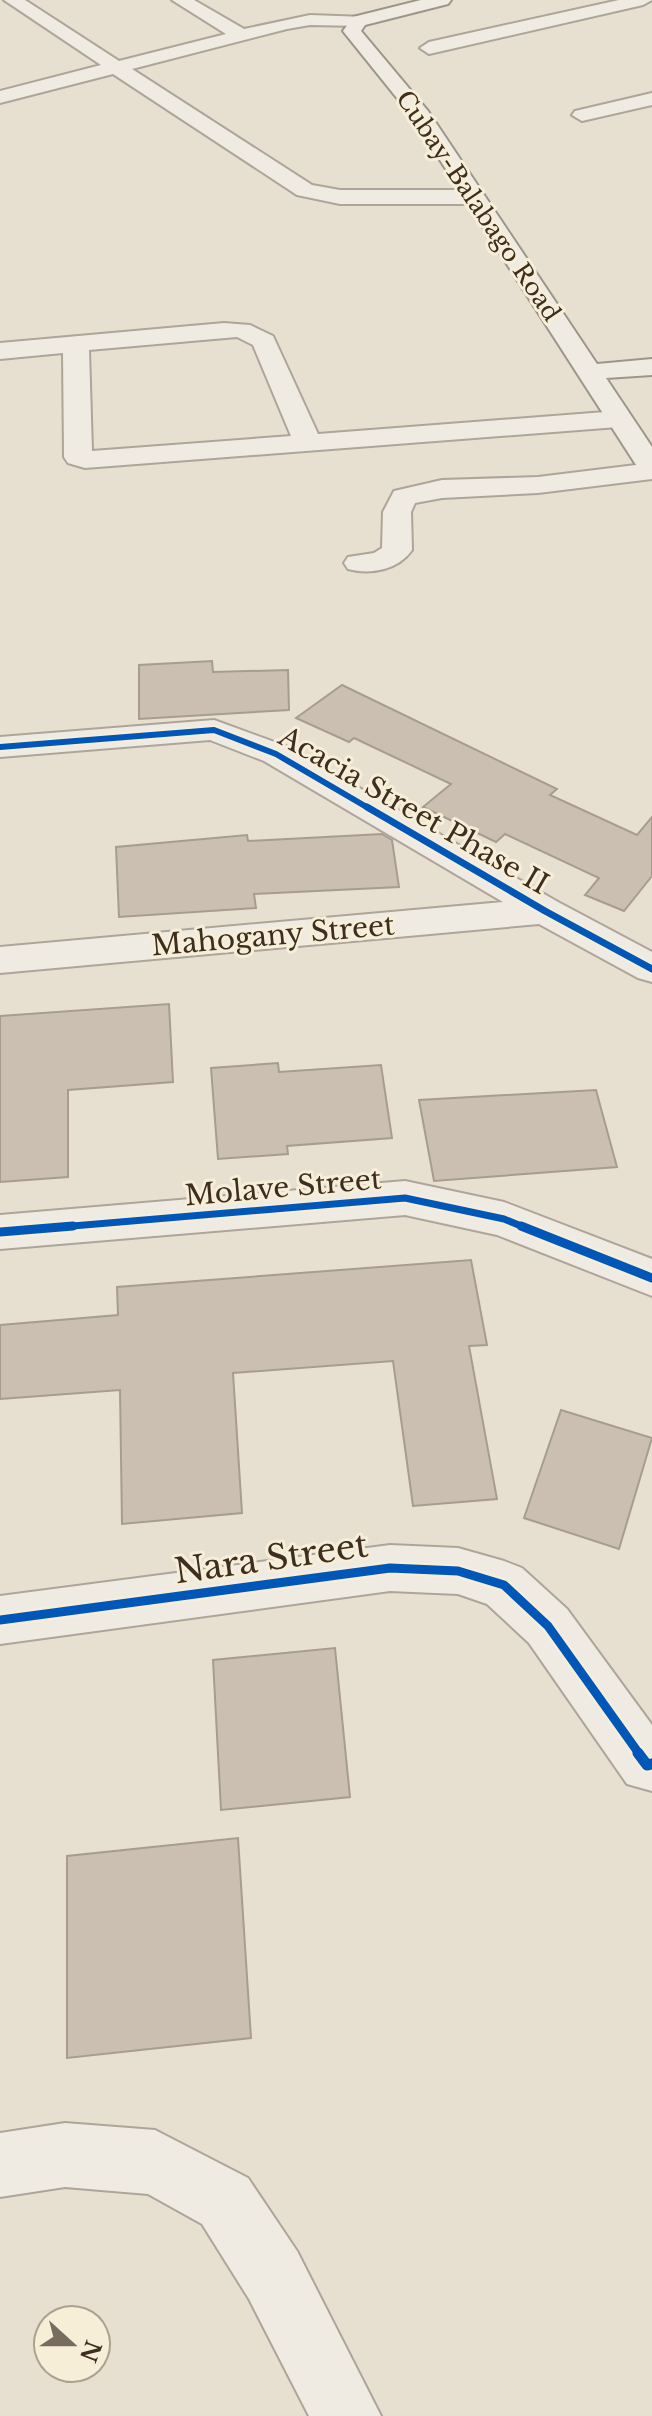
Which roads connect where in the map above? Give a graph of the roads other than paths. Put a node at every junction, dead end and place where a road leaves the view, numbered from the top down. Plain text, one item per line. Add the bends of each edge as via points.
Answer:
1 (181, 0) edge
2 (442, 0) edge
3 (642, 0) edge
4 (652, 2) edge
5 (13, 10) edge
6 (359, 21) junction
7 (241, 35) junction
8 (429, 48) dead end
9 (116, 66) junction
10 (3, 96) edge
11 (652, 99) edge
12 (582, 115) dead end
13 (472, 197) junction
14 (76, 346) junction
15 (0, 351) edge
16 (652, 367) edge
17 (590, 372) junction
18 (618, 419) junction
19 (307, 441) junction
20 (652, 470) edge
21 (359, 563) dead end
22 (0, 747) edge
23 (545, 911) junction
24 (0, 960) edge
25 (652, 969) edge
26 (0, 1232) edge
27 (652, 1278) edge
28 (0, 1620) edge
29 (650, 1767) edge
30 (0, 2165) edge
31 (346, 2416) edge

1 - 7 street
2 - 6 street
3 - 4 street
3 - 8 street
5 - 9 street via 38,16
6 - 7 street via 310,20
6 - 13 street, Cubay-Balabago Road via 352,31 421,115
7 - 9 street
9 - 10 street
9 - 13 street via 305,190 340,197
11 - 12 street
13 - 17 street, Cubay-Balabago Road
14 - 15 street
14 - 19 street via 185,333 254,334 268,348
14 - 19 street via 78,457 85,460
16 - 17 street
17 - 18 street, Cubay-Balabago Road
18 - 19 street
18 - 20 street, Cubay-Balabago Road
20 - 21 street via 404,497 397,512 397,550 379,561
22 - 23 street, Acacia Street Phase II via 214,730 276,754
23 - 24 street, Mahogany Street
23 - 25 street, Acacia Street Phase II
26 - 27 street, Molave Street via 405,1198 504,1219
28 - 29 street, Nara Street via 390,1568 458,1571 504,1585 548,1626
30 - 31 street via 65,2155 155,2162 225,2201 273,2275

